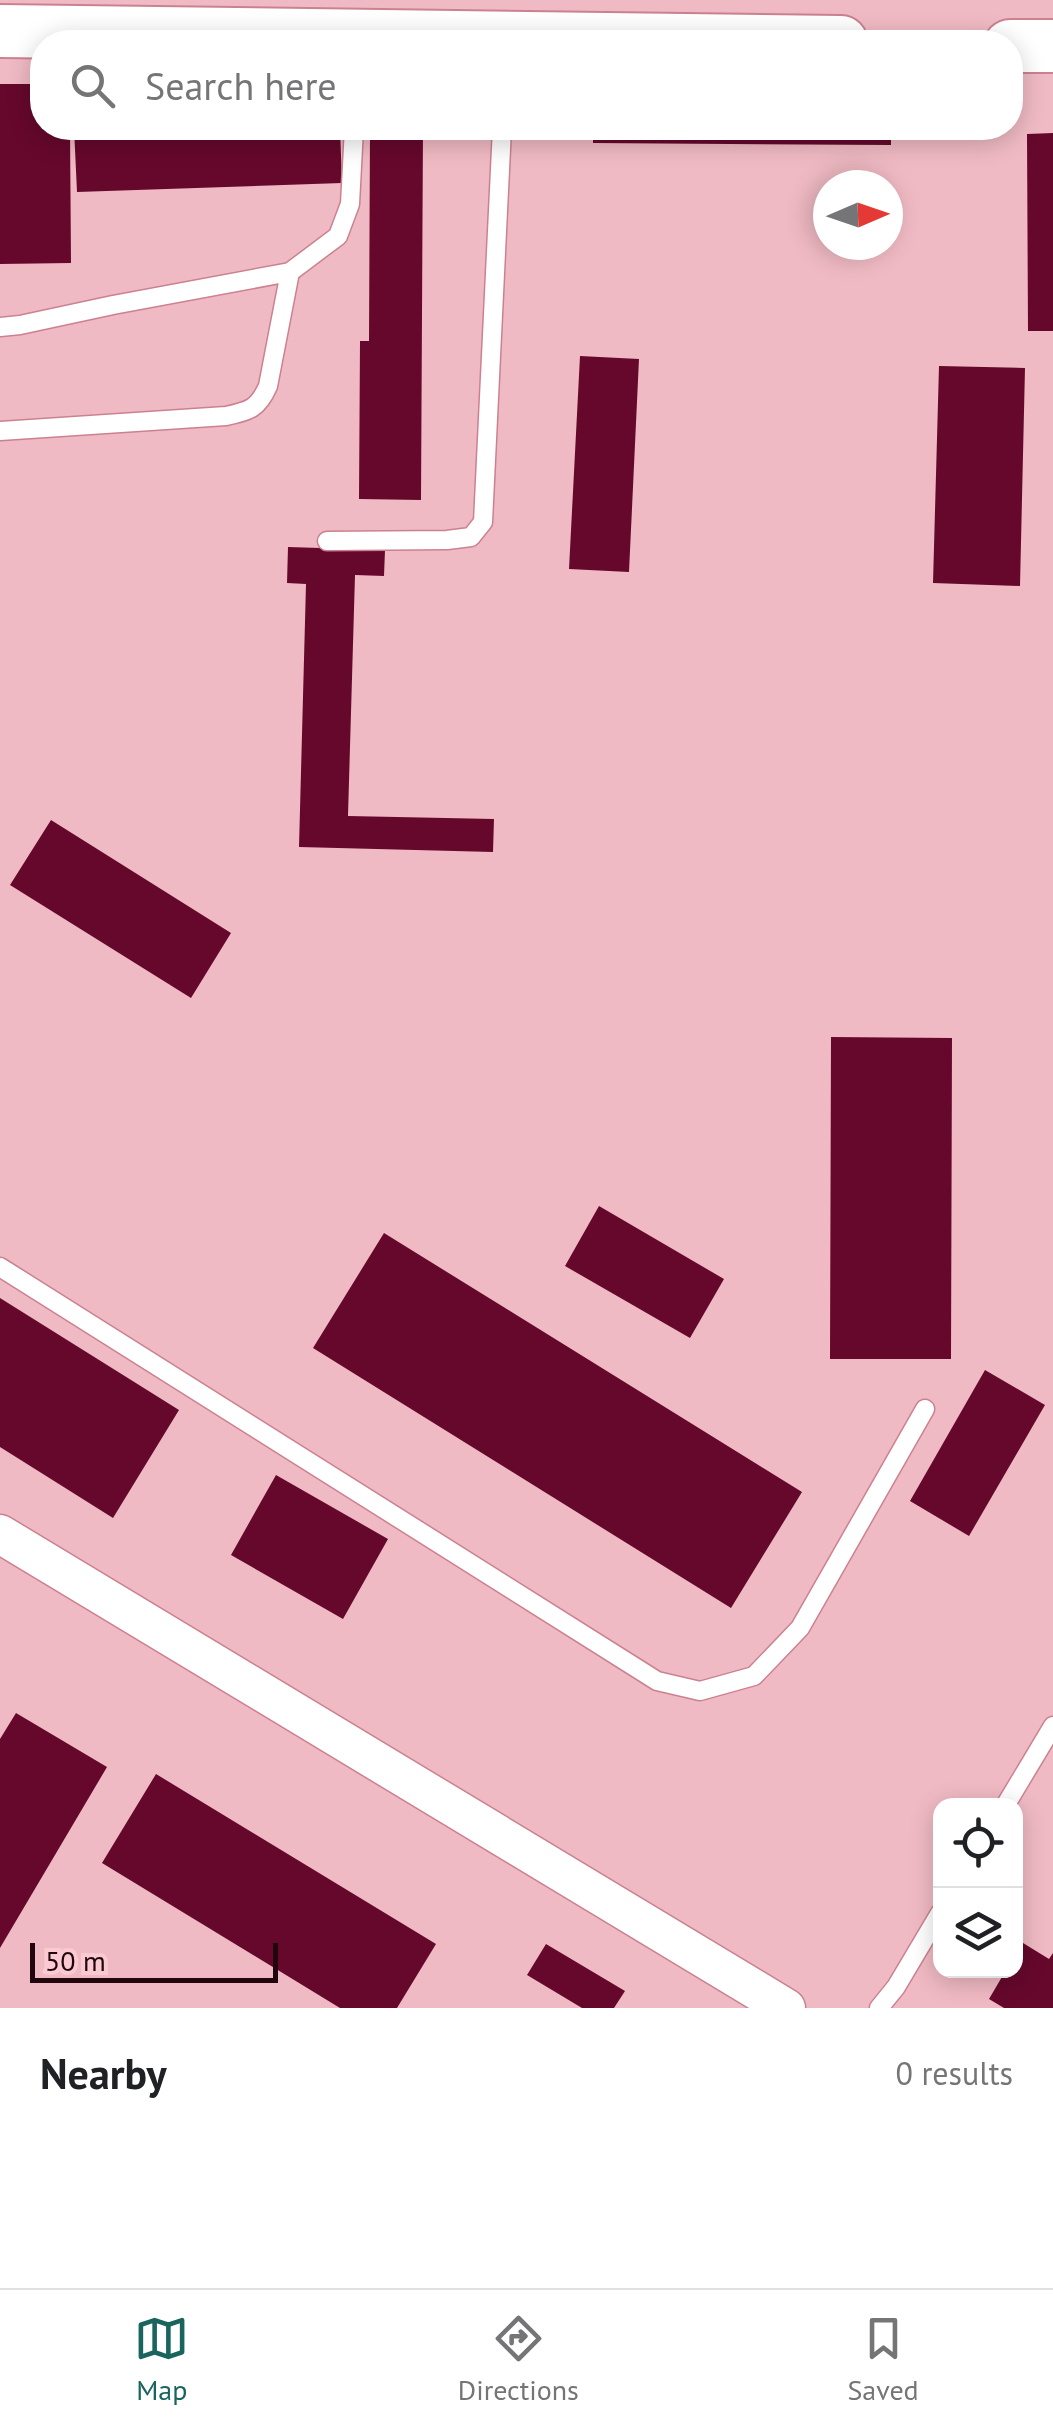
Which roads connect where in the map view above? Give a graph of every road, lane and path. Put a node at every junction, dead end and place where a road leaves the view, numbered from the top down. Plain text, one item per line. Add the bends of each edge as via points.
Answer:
1 (0, 31) edge
2 (30, 32) edge
3 (1023, 46) edge
4 (1053, 46) edge
5 (353, 140) edge
6 (501, 140) edge
7 (290, 272) junction
8 (0, 327) edge
9 (0, 431) edge
10 (327, 540) dead end
11 (0, 1267) edge
12 (925, 1409) dead end
13 (0, 1534) edge
14 (1053, 1726) edge
15 (1010, 1798) edge
16 (933, 1925) edge
17 (786, 2008) edge
18 (879, 2008) edge

1 - 2 street
3 - 4 street
5 - 7 lane via 350,204 338,236
6 - 10 lane via 483,522 470,537 447,540
7 - 8 lane
7 - 9 lane via 268,386 247,411
11 - 12 lane via 658,1681 700,1691 754,1676 800,1628
13 - 17 street
14 - 15 lane
16 - 18 lane

